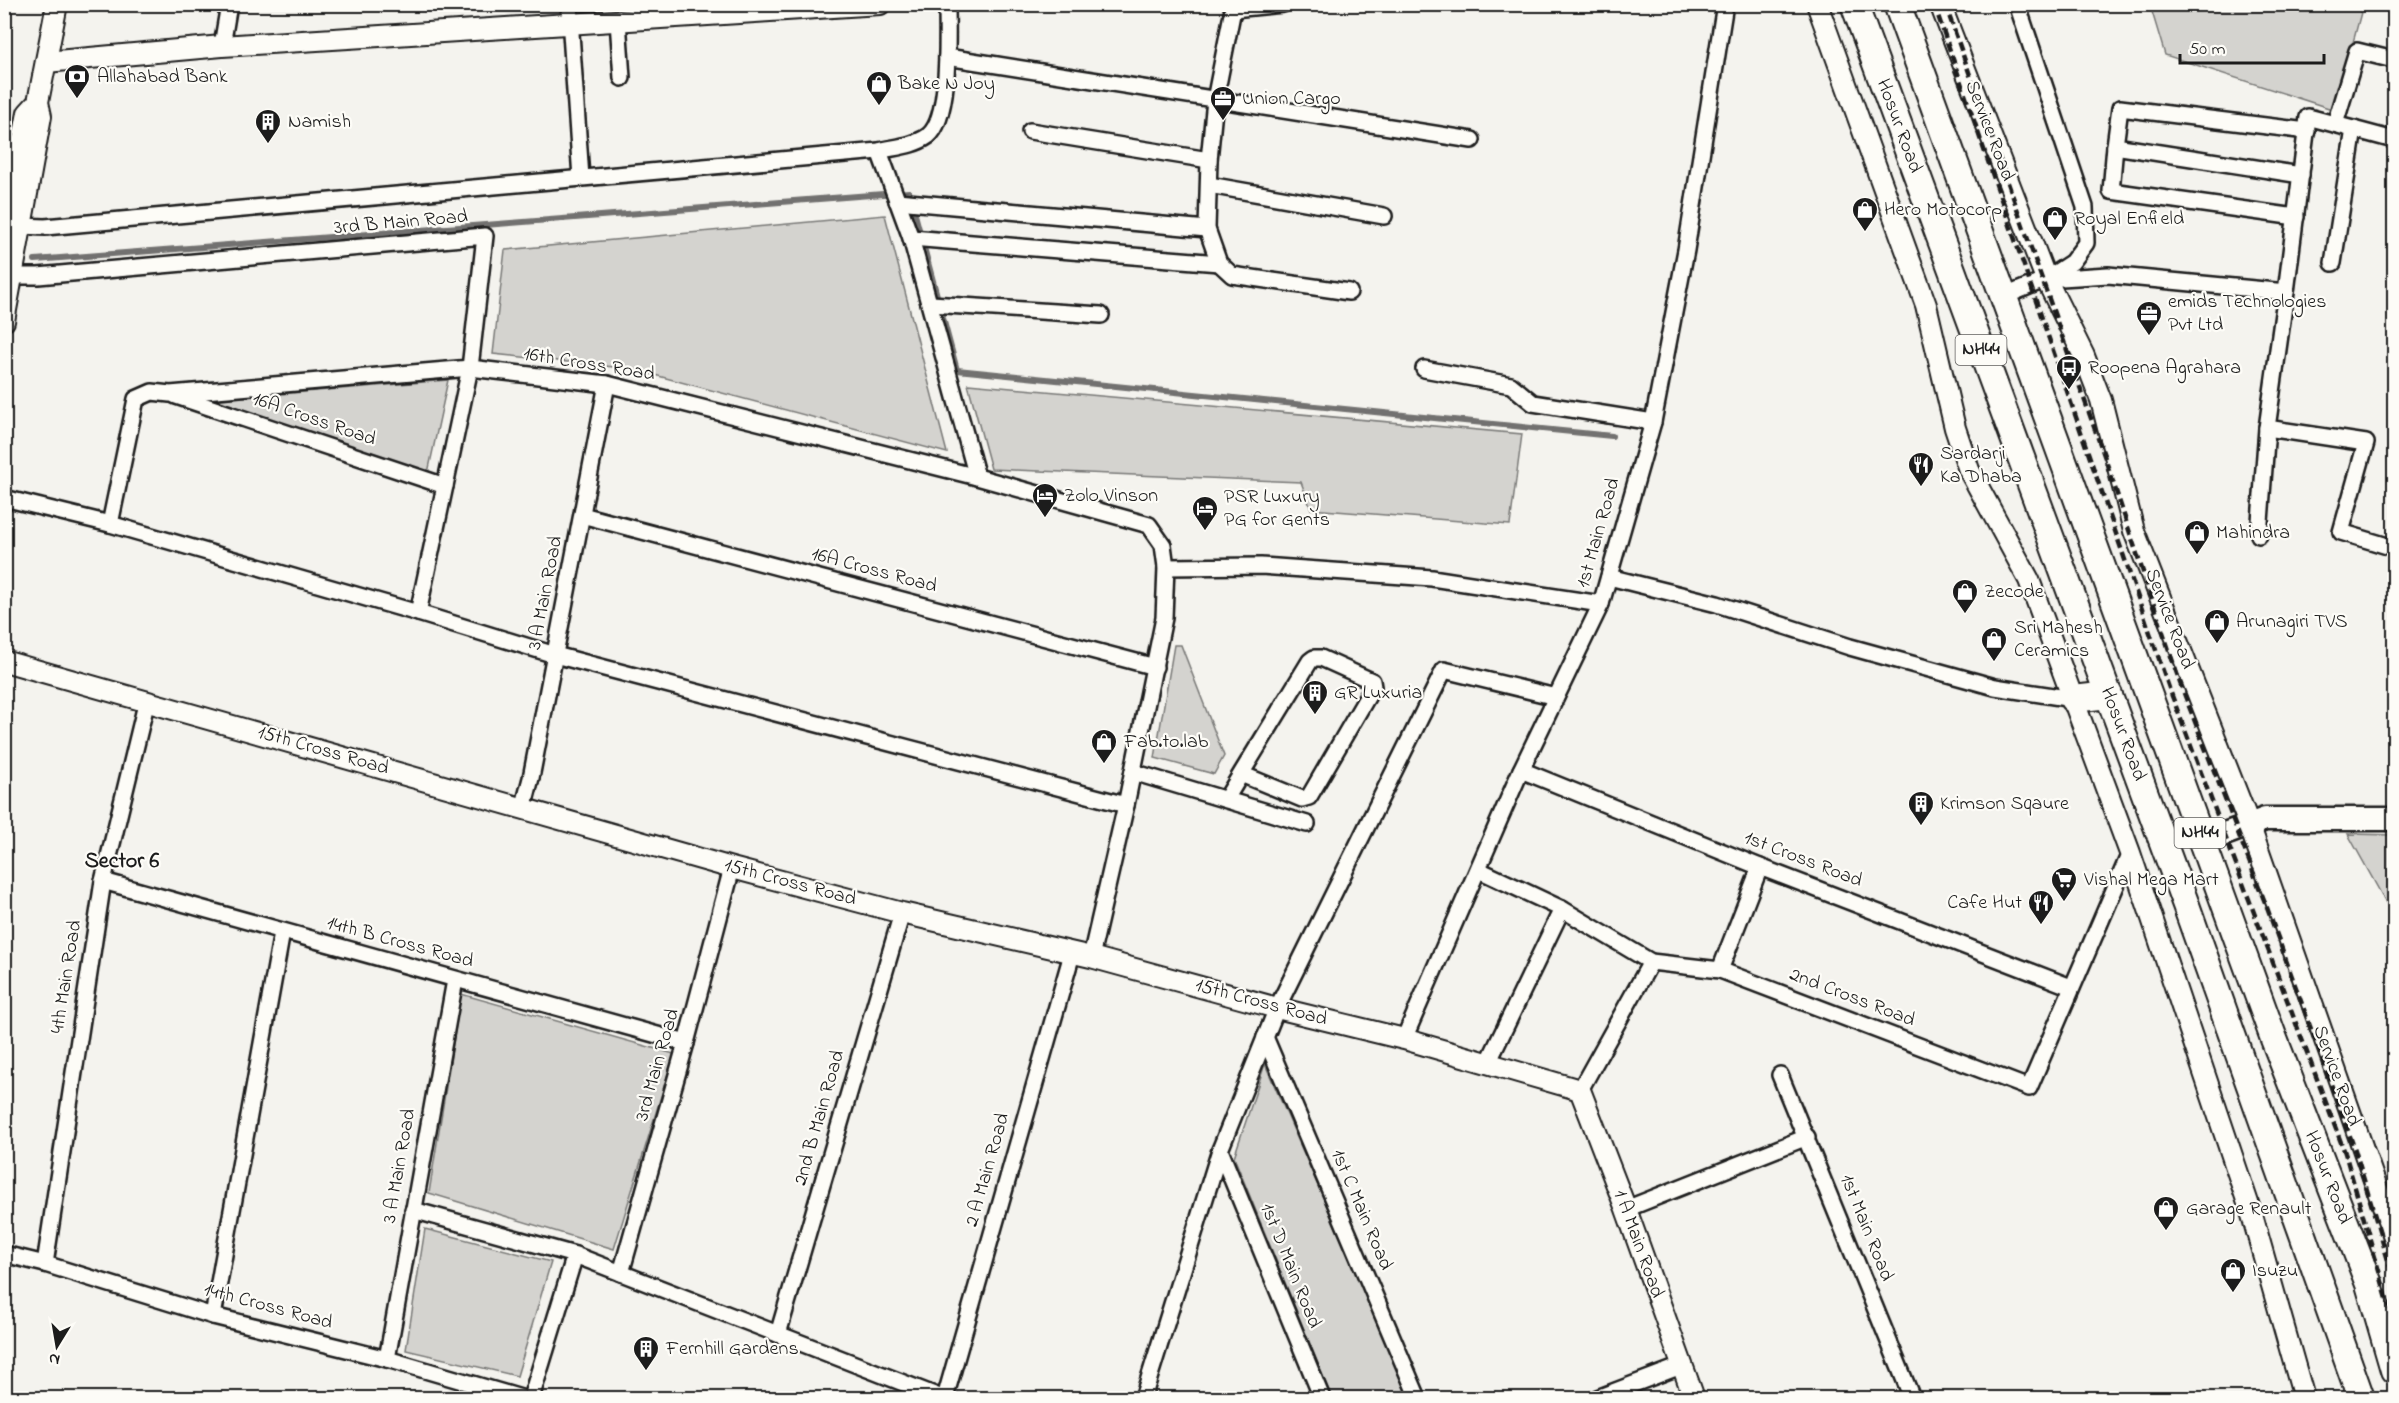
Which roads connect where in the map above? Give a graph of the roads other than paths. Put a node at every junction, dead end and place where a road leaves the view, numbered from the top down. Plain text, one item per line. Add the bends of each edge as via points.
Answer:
1 (57, 4) edge
2 (229, 4) edge
3 (569, 4) edge
4 (880, 4) edge
5 (947, 4) edge
6 (1283, 4) edge
7 (1725, 4) edge
8 (1817, 4) edge
9 (1854, 4) edge
10 (1898, 4) edge
11 (1940, 4) edge
12 (2017, 4) edge
13 (1232, 7) edge
14 (618, 21) junction
15 (570, 24) junction
16 (222, 46) junction
17 (947, 57) junction
18 (2394, 60) edge
19 (46, 62) junction
20 (622, 78) dead end
21 (1215, 100) junction
22 (2335, 124) junction
23 (2354, 129) junction
24 (1030, 131) dead end
25 (2307, 131) junction
26 (1472, 140) dead end
27 (2394, 140) edge
28 (2115, 146) junction
29 (879, 151) junction
30 (1209, 160) junction
31 (2301, 175) junction
32 (581, 178) junction
33 (1209, 185) junction
34 (897, 201) junction
35 (1384, 216) dead end
36 (2296, 217) junction
37 (12, 228) edge
38 (1207, 229) junction
39 (911, 238) junction
40 (1219, 263) junction
41 (2333, 263) dead end
42 (12, 276) junction
43 (2046, 279) junction
44 (1349, 292) dead end
45 (2286, 292) junction
46 (2003, 297) junction
47 (931, 304) junction
48 (1101, 315) dead end
49 (4, 321) edge
50 (470, 368) junction
51 (1424, 369) dead end
52 (607, 384) junction
53 (170, 394) junction
54 (1653, 422) junction
55 (2266, 428) junction
56 (977, 477) junction
57 (445, 486) junction
58 (4, 498) edge
59 (582, 515) junction
60 (110, 524) junction
61 (1149, 525) joint
62 (2259, 535) dead end
63 (2394, 549) edge
64 (1166, 567) junction
65 (1609, 577) junction
66 (1601, 604) junction
67 (418, 613) junction
68 (555, 655) junction
69 (4, 661) edge
70 (1155, 667) junction
71 (2109, 695) junction
72 (1556, 697) junction
73 (2073, 699) junction
74 (147, 700) junction
75 (1521, 770) junction
76 (1133, 772) junction
77 (1241, 774) junction
78 (1226, 799) junction
79 (1126, 805) junction
80 (523, 809) junction
81 (2394, 819) edge
82 (1308, 824) dead end
83 (2249, 824) junction
84 (2203, 842) junction
85 (2130, 853) junction
86 (1760, 867) junction
87 (732, 868) junction
88 (1479, 870) junction
89 (103, 881) junction
90 (1562, 909) junction
91 (902, 913) junction
92 (282, 932) junction
93 (1082, 955) junction
94 (1651, 962) junction
95 (1720, 970) junction
96 (455, 980) junction
97 (2071, 987) junction
98 (1277, 1008) junction
99 (1265, 1037) junction
100 (1404, 1039) junction
101 (686, 1043) junction
102 (1488, 1063) junction
103 (1780, 1075) dead end
104 (1580, 1090) junction
105 (1807, 1137) junction
106 (1220, 1150) junction
107 (1626, 1209) junction
108 (413, 1210) junction
109 (2394, 1237) edge
110 (4, 1254) edge
111 (575, 1255) junction
112 (45, 1264) junction
113 (621, 1273) junction
114 (213, 1316) junction
115 (778, 1334) junction
116 (387, 1359) junction
117 (1681, 1366) junction
118 (2394, 1370) edge
119 (521, 1398) edge
120 (531, 1398) edge
121 (943, 1398) edge
122 (1143, 1398) edge
123 (1322, 1398) edge
124 (1418, 1398) edge
125 (1597, 1398) edge
126 (1694, 1398) edge
127 (1912, 1398) edge
128 (2304, 1398) edge
129 (2361, 1398) edge

1 - 19 street
2 - 16 street
3 - 15 street
4 - 14 street
5 - 17 street
6 - 13 street
7 - 54 street, 1st Main Road via 1686,250
8 - 73 street via 1926,305 1969,470 2029,580
9 - 71 highway, Hosur Road / NH44
10 - 46 highway, Hosur Road / NH44
11 - 43 street, Service Road
12 - 43 street via 2085,207 2086,243 2072,262
13 - 21 street
14 - 15 street
14 - 20 street
15 - 16 street
15 - 32 street
16 - 19 street
17 - 21 street
17 - 29 street via 941,117 936,127 918,142
18 - 22 street via 2357,51
19 - 37 street via 38,102 41,116
21 - 26 street
21 - 30 street
22 - 23 street
22 - 25 street via 2308,117
23 - 27 street
23 - 41 street
24 - 30 street
25 - 28 street via 2120,108
25 - 31 street
28 - 31 street
28 - 36 street via 2111,191
29 - 32 street
29 - 34 street
30 - 33 street
31 - 36 street
32 - 37 street
33 - 35 street
33 - 38 street
34 - 38 street
34 - 39 street
36 - 45 street
37 - 42 street
38 - 40 street
39 - 40 street
39 - 47 street
40 - 44 street via 1232,275
42 - 49 street
42 - 50 street, 3rd B Main Road via 485,236
43 - 45 street via 2109,275
43 - 46 street
43 - 83 street, Service Road via 2094,380 2134,531
45 - 55 street
46 - 84 highway, Hosur Road / NH44
47 - 48 street
47 - 56 street
50 - 52 street, 16th Cross Road
50 - 53 street, 16th Cross Road
50 - 57 street, 3rd B Main Road
51 - 54 street via 1511,385 1533,402
52 - 56 street, 16th Cross Road
52 - 59 street, 3 A Main Road
53 - 57 street, 16A Cross Road
53 - 60 street, 16th Cross Road via 152,392 136,399
54 - 65 street, 1st Main Road
55 - 62 street
55 - 63 street via 2366,443 2341,532
56 - 61 street, 16th Cross Road
57 - 67 street, 3rd B Main Road
58 - 60 street
59 - 68 street, 3 A Main Road
59 - 70 street, 16A Cross Road
60 - 67 street
61 - 64 street, 2 A Main Road via 1163,545
64 - 66 street via 1262,566 1432,578
64 - 70 street, 2 A Main Road via 1164,618
65 - 66 street, 1st Main Road
65 - 73 street via 1717,604 1850,647 1995,687
66 - 72 street, 1st Main Road
67 - 68 street
68 - 79 street
68 - 80 street, 3 A Main Road
69 - 74 street, 15th Cross Road
70 - 76 street, 2 A Main Road
71 - 73 highway
71 - 129 highway, Hosur Road / NH44
72 - 75 street, 1st Main Road
72 - 98 street via 1444,670
73 - 85 street
74 - 80 street, 15th Cross Road
74 - 89 street, 4th Main Road
75 - 86 street, 1st Cross Road
75 - 88 street, 1st Main Road
76 - 78 street
76 - 79 street, 2 A Main Road
77 - 77 street via 1314,658 1372,681 1373,687 1310,797 1302,799
77 - 78 street
78 - 82 street
79 - 93 street, 2 A Main Road
80 - 87 street, 15th Cross Road
81 - 83 main road via 2265,819
83 - 84 main road
83 - 109 street, Service Road
84 - 118 highway, Hosur Road / NH44 via 2369,1284
85 - 97 street, 2nd Cross Road
85 - 128 street via 2252,1215
86 - 95 street
86 - 97 street, 1st Cross Road
87 - 91 street, 15th Cross Road
87 - 101 street, 3rd Main Road
88 - 90 street, 2nd Cross Road
88 - 100 street, 1st Main Road
89 - 92 street, 14th B Cross Road
89 - 112 street, 4th Main Road
90 - 94 street, 2nd Cross Road
90 - 102 street
91 - 93 street, 15th Cross Road
91 - 115 street, 2nd B Main Road
92 - 96 street, 14th B Cross Road
92 - 114 street
93 - 98 street, 15th Cross Road
93 - 121 street, 2 A Main Road
94 - 95 street, 2nd Cross Road
94 - 104 street
95 - 97 street, 2nd Cross Road via 2029,1088
96 - 101 street, 14th B Cross Road
96 - 108 street, 3 A Main Road
98 - 99 street
98 - 100 street, 15th Cross Road
99 - 106 street
99 - 124 street, 1st C Main Road
100 - 102 street, 15th Cross Road
101 - 113 street, 3rd Main Road
102 - 104 street, 15th Cross Road
103 - 105 street, 1st Main Road
104 - 107 street, 1 A Main Road
105 - 107 street
105 - 127 street, 1st Main Road
106 - 122 street
106 - 123 street, 1st D Main Road
107 - 117 street, 1 A Main Road
108 - 111 street
108 - 116 street, 3 A Main Road
110 - 112 street, 14th Cross Road
111 - 113 street
111 - 120 street
112 - 114 street, 14th Cross Road
113 - 115 street
114 - 116 street, 14th Cross Road
115 - 121 street
116 - 119 street, 14th Cross Road
117 - 125 street
117 - 126 street, 1 A Main Road

